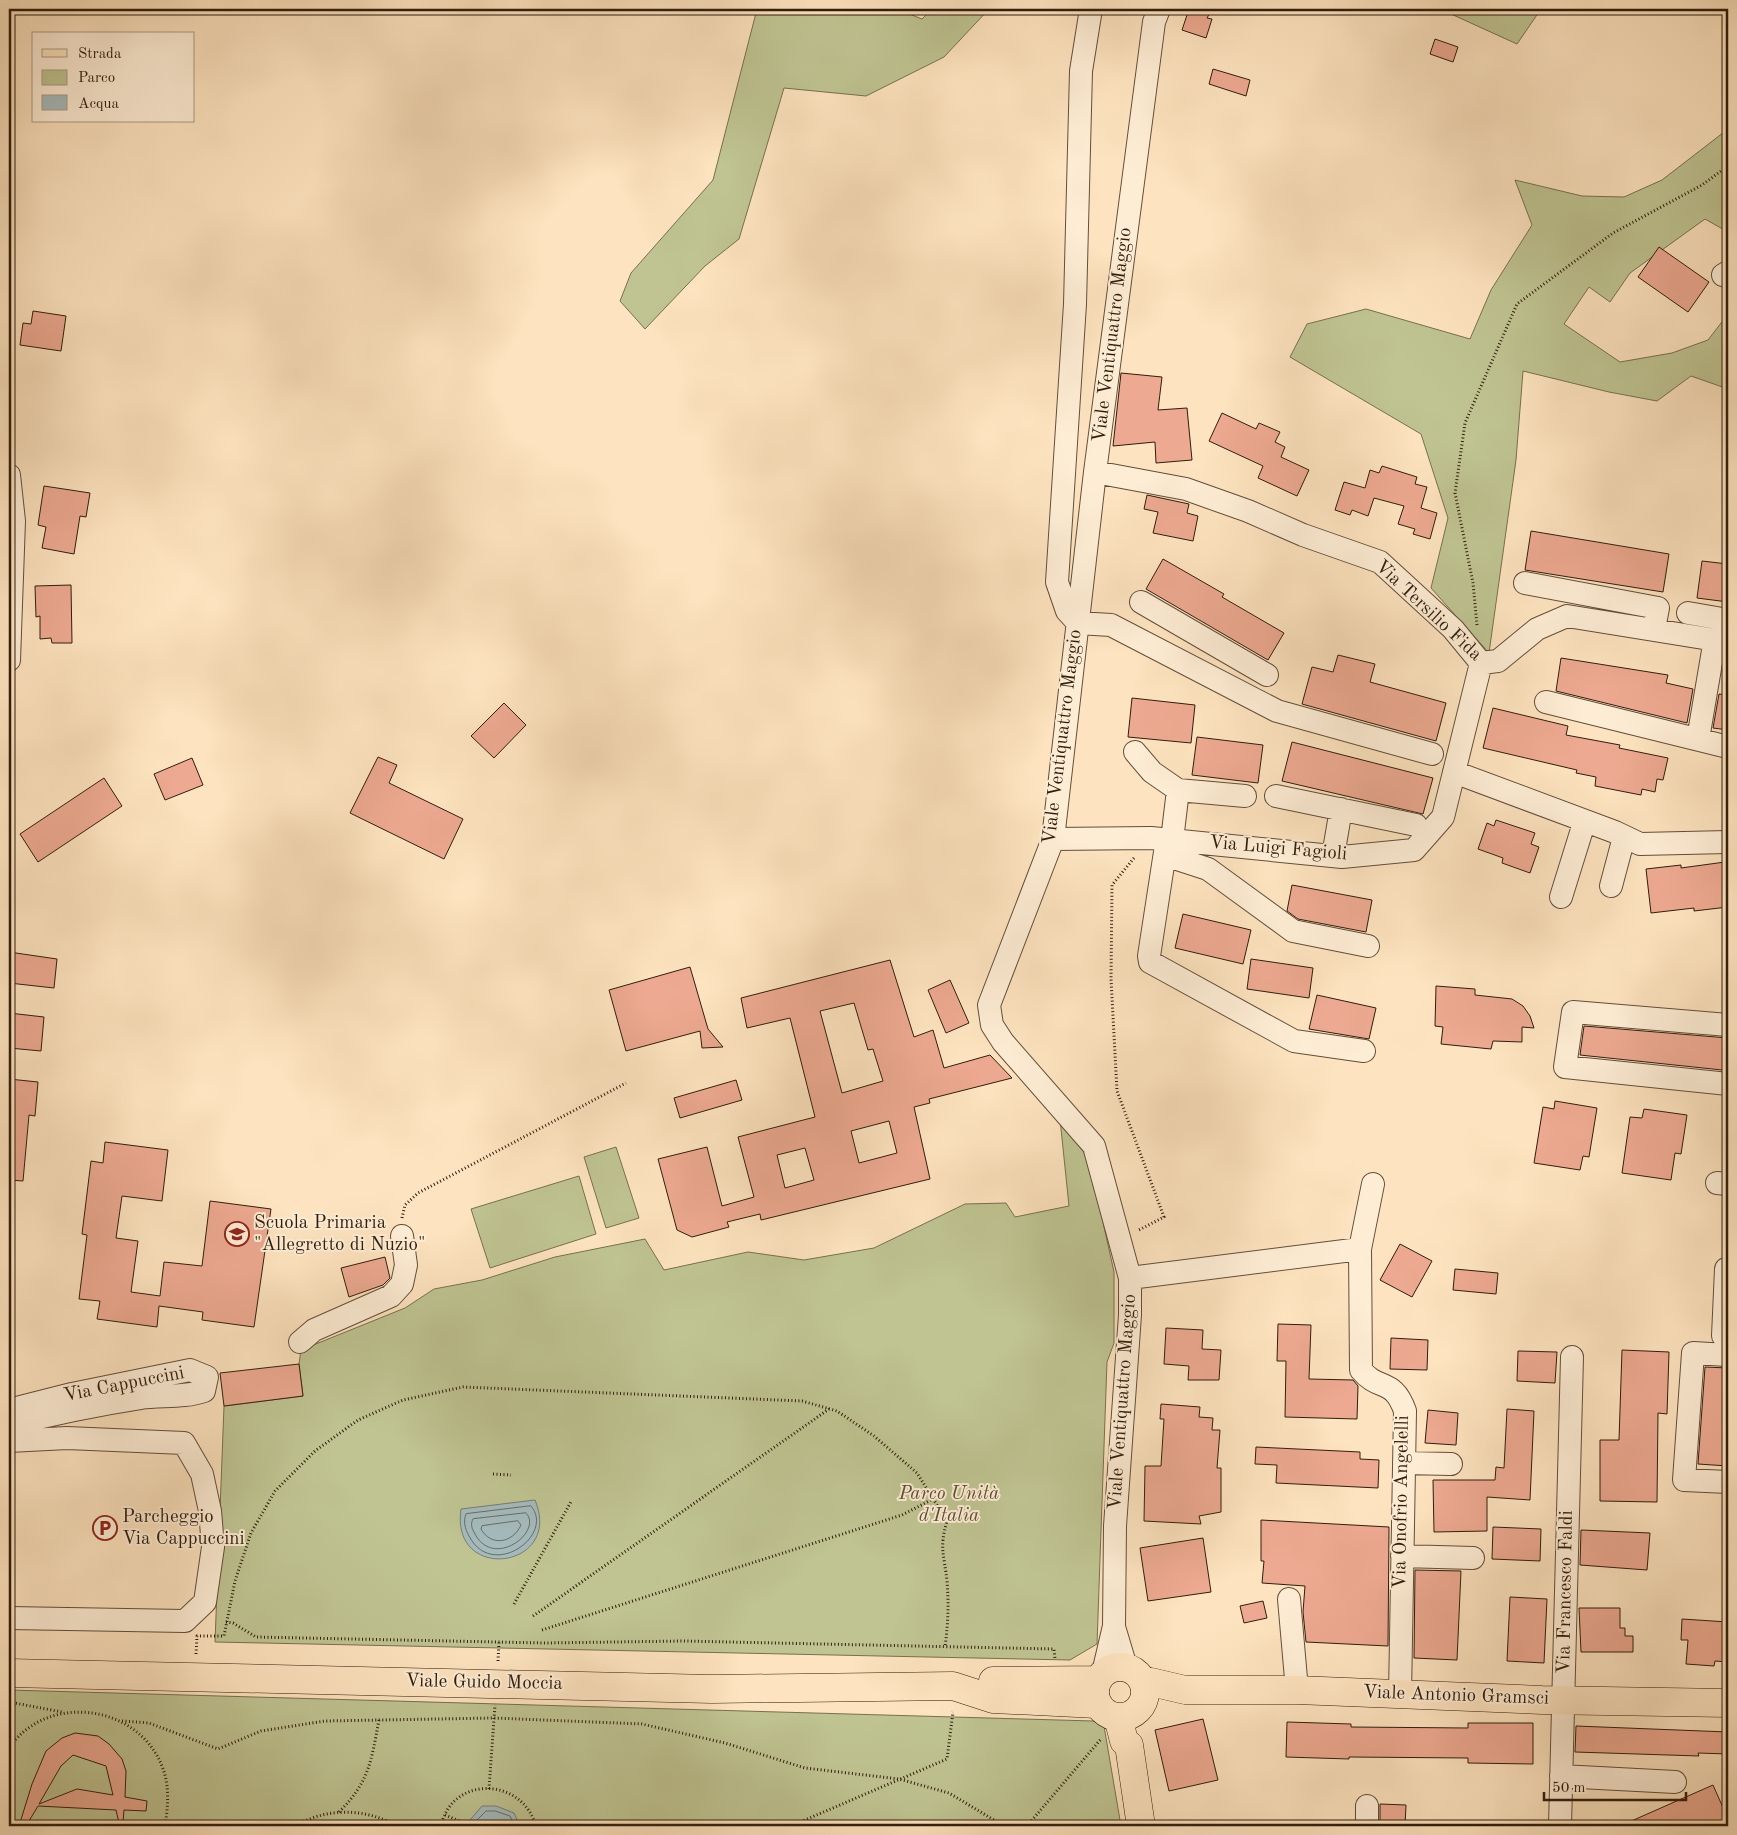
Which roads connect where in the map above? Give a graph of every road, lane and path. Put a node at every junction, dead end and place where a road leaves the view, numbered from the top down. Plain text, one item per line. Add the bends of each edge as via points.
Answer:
1 (1092, 9) edge
2 (1159, 9) edge
3 (1728, 166) edge
4 (1095, 472) junction
5 (9, 475) edge
6 (1525, 583) dead end
7 (1140, 602) dead end
8 (1688, 613) dead end
9 (1728, 620) edge
10 (1078, 623) junction
11 (1477, 628) dead end
12 (1654, 629) junction
13 (1721, 640) edge
14 (1230, 654) junction
15 (9, 660) edge
16 (1481, 663) junction
17 (1267, 675) dead end
18 (1216, 680) junction
19 (1546, 702) dead end
20 (1698, 739) junction
21 (1728, 747) edge
22 (1135, 752) dead end
23 (1432, 754) dead end
24 (1454, 772) junction
25 (1178, 790) junction
26 (1245, 796) dead end
27 (1276, 796) dead end
28 (1341, 809) junction
29 (1584, 823) junction
30 (1416, 825) dead end
31 (1624, 837) junction
32 (1053, 839) junction
33 (1728, 842) edge
34 (1164, 843) junction
35 (1333, 856) junction
36 (1611, 886) dead end
37 (1561, 898) dead end
38 (1368, 946) dead end
39 (1728, 1025) edge
40 (1364, 1051) dead end
41 (626, 1083) dead end
42 (1728, 1084) edge
43 (1372, 1184) dead end
44 (402, 1236) joint
45 (1118, 1241) junction
46 (1360, 1249) junction
47 (1728, 1269) edge
48 (1130, 1278) junction
49 (1728, 1336) edge
50 (300, 1342) dead end
51 (1728, 1355) edge
52 (1572, 1357) dead end
53 (829, 1409) junction
54 (9, 1410) edge
55 (9, 1425) edge
56 (9, 1441) edge
57 (1404, 1463) junction
58 (1451, 1464) dead end
59 (493, 1474) dead end
60 (511, 1475) dead end
61 (1728, 1482) edge
62 (932, 1498) junction
63 (572, 1500) dead end
64 (1402, 1556) junction
65 (1473, 1558) dead end
66 (1289, 1599) dead end
67 (514, 1604) dead end
68 (533, 1616) dead end
69 (9, 1618) edge
70 (226, 1622) junction
71 (542, 1630) dead end
72 (499, 1642) junction
73 (946, 1647) junction
74 (196, 1654) dead end
75 (1054, 1667) dead end
76 (9, 1673) edge
77 (496, 1683) junction
78 (1298, 1690) junction
79 (1400, 1694) junction
80 (1118, 1697) junction
81 (956, 1699) junction
82 (1563, 1700) junction
83 (9, 1702) edge
84 (1728, 1703) edge
85 (64, 1712) junction
86 (494, 1718) junction
87 (379, 1720) junction
88 (122, 1721) junction
89 (9, 1748) edge
90 (1561, 1776) junction
91 (899, 1779) junction
92 (1675, 1782) dead end
93 (489, 1788) junction
94 (339, 1812) junction
95 (445, 1815) junction
96 (165, 1826) edge
97 (294, 1826) edge
98 (397, 1826) edge
99 (441, 1826) edge
100 (471, 1826) edge
101 (536, 1826) edge
102 (791, 1826) edge
103 (1004, 1826) edge
104 (1027, 1826) edge
105 (1141, 1826) edge
106 (1560, 1826) edge

1 - 10 street via 1081,71 1075,304 1057,582 1067,611
2 - 4 street, Viale Ventiquattro Maggio via 1154,22
3 - 11 path via 1702,185 1613,233 1517,304 1465,423 1455,493 1473,583
4 - 10 street, Viale Ventiquattro Maggio
4 - 16 street, Via Tersilio Fida via 1186,489 1380,562 1453,629
5 - 15 street via 14,521
6 - 12 street via 1658,608
7 - 14 street
8 - 9 street
10 - 18 street via 1111,625
10 - 32 street, Viale Ventiquattro Maggio
12 - 13 street, Via Tersilio Fida
12 - 16 street, Via Tersilio Fida via 1567,616 1537,630 1498,661
13 - 20 street
14 - 17 street
14 - 18 street
16 - 24 street, Via Luigi Fagioli
18 - 23 street via 1277,711
19 - 20 street
20 - 21 street
22 - 25 street via 1152,772
24 - 29 street
24 - 35 street, Via Luigi Fagioli via 1443,817 1414,850
25 - 26 street
25 - 34 street
27 - 28 street
28 - 30 street
28 - 35 street
29 - 31 street
29 - 37 street
31 - 33 street via 1640,844
31 - 36 street
32 - 34 street, Via Luigi Fagioli
32 - 45 street, Viale Ventiquattro Maggio via 989,1005 992,1025 1003,1042 1094,1146
34 - 35 street, Via Luigi Fagioli
34 - 38 street via 1208,869 1293,931
34 - 40 street via 1150,962 1294,1041
34 - 45 path via 1112,885 1111,979 1117,1091 1164,1217
39 - 42 street via 1573,1012 1565,1067
41 - 44 path via 418,1193 405,1205
43 - 46 street, Via Onofrio Angelelli
44 - 50 street via 406,1265 402,1284 391,1296 314,1330
45 - 48 street, Viale Ventiquattro Maggio
46 - 48 street
46 - 57 street, Via Onofrio Angelelli via 1361,1370 1368,1379 1389,1387 1400,1396 1405,1411
47 - 49 street via 1723,1336
48 - 80 street, Viale Ventiquattro Maggio via 1115,1526 1114,1626
51 - 61 street via 1693,1353 1684,1480
52 - 82 street, Via Francesco Faldi
53 - 62 path via 837,1411 881,1442 917,1473
53 - 68 path
53 - 70 path via 802,1401 463,1387 403,1400 351,1425 315,1451 275,1491 251,1533
54 - 55 street, Via Cappuccini via 190,1370 207,1377 204,1391 195,1394 68,1409
56 - 69 street via 67,1438 184,1442 202,1474 213,1547 205,1602 185,1621
57 - 58 street
57 - 64 street, Via Onofrio Angelelli
59 - 60 path
62 - 71 path via 902,1515
62 - 73 path via 947,1521 941,1541 949,1616
63 - 67 path
64 - 65 street
64 - 79 street, Via Onofrio Angelelli
66 - 78 street
70 - 72 path via 256,1636
70 - 74 path via 224,1636 197,1636
72 - 73 path via 683,1641
72 - 77 path
73 - 75 path via 1054,1649
76 - 77 main road, Viale Guido Moccia
77 - 81 main road, Viale Guido Moccia
77 - 86 path
78 - 79 main road, Viale Antonio Gramsci
78 - 80 main road, Viale Antonio Gramsci via 1185,1690 1167,1697
79 - 82 main road, Viale Antonio Gramsci
80 - 81 main road, Viale Guido Moccia via 981,1681
80 - 104 path
80 - 105 main road, Viale Ventiquattro Maggio via 1133,1739 1129,1745
81 - 91 path via 947,1758
82 - 84 main road, Viale Antonio Gramsci
82 - 90 street, Via Francesco Faldi
83 - 85 path
85 - 88 path via 92,1711
85 - 89 path via 37,1722 15,1739
86 - 87 path
86 - 91 path via 642,1724 725,1743 805,1768
86 - 93 path
87 - 88 path via 326,1721 261,1731 218,1749 149,1723
87 - 94 path via 370,1765 357,1794
88 - 96 path via 146,1740 162,1766 169,1796
90 - 92 street
90 - 106 street, Via Francesco Faldi
91 - 102 path
91 - 103 path via 949,1793
93 - 95 path via 464,1794
93 - 101 path via 511,1793 524,1803
94 - 97 path
94 - 98 path via 384,1819
95 - 99 path
95 - 100 path

